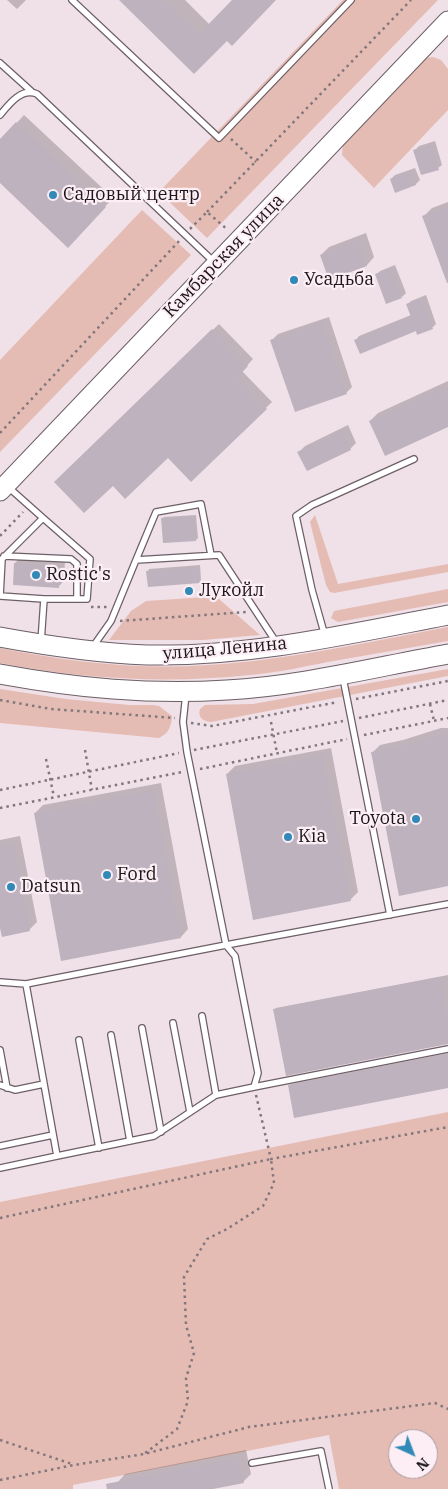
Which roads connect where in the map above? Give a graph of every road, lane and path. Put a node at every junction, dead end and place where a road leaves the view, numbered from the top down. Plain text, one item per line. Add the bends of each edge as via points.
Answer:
1 (72, 0) edge
2 (351, 0) edge
3 (411, 0) edge
4 (448, 21) edge
5 (0, 63) edge
6 (31, 91) junction
7 (0, 115) edge
8 (224, 132) junction
9 (256, 162) junction
10 (207, 212) junction
11 (185, 234) junction
12 (240, 240) junction
13 (216, 264) junction
14 (0, 433) edge
15 (414, 459) dead end
16 (3, 488) edge
17 (29, 506) junction
18 (43, 518) junction
19 (0, 536) edge
20 (212, 555) junction
21 (4, 556) junction
22 (136, 560) junction
23 (44, 599) junction
24 (77, 599) junction
25 (255, 612) junction
26 (448, 615) edge
27 (111, 621) junction
28 (0, 637) edge
29 (326, 638) junction
30 (41, 644) junction
31 (278, 646) junction
32 (90, 650) junction
33 (448, 654) edge
34 (342, 673) junction
35 (0, 674) edge
36 (448, 681) edge
37 (186, 692) junction
38 (0, 700) edge
39 (348, 700) junction
40 (448, 700) edge
41 (430, 704) junction
42 (448, 718) edge
43 (351, 719) junction
44 (434, 721) junction
45 (183, 722) junction
46 (271, 722) dead end
47 (274, 734) junction
48 (355, 737) junction
49 (85, 750) dead end
50 (188, 752) junction
51 (277, 753) junction
52 (46, 759) dead end
53 (191, 771) junction
54 (89, 772) junction
55 (50, 780) junction
56 (0, 790) edge
57 (92, 790) junction
58 (54, 797) junction
59 (0, 808) edge
60 (448, 904) edge
61 (390, 915) junction
62 (226, 945) junction
63 (0, 982) edge
64 (26, 984) junction
65 (202, 1016) dead end
66 (173, 1023) dead end
67 (142, 1028) dead end
68 (111, 1034) dead end
69 (79, 1040) dead end
70 (448, 1049) edge
71 (0, 1050) edge
72 (44, 1084) junction
73 (0, 1085) edge
74 (254, 1087) junction
75 (7, 1088) junction
76 (216, 1095) junction
77 (190, 1112) junction
78 (448, 1127) edge
79 (161, 1132) junction
80 (53, 1135) junction
81 (130, 1141) junction
82 (0, 1146) edge
83 (99, 1148) junction
84 (57, 1156) junction
85 (271, 1160) junction
86 (0, 1168) edge
87 (0, 1218) edge
88 (448, 1409) edge
89 (0, 1440) edge
90 (144, 1454) junction
91 (252, 1463) dead end
92 (74, 1465) junction
93 (0, 1480) edge
94 (329, 1489) edge

1 - 8 lane via 219,138
2 - 8 lane
3 - 9 path
4 - 12 main road, Камбарская улица
5 - 6 lane
6 - 7 lane via 19,96
6 - 11 lane
8 - 9 path
9 - 10 path
10 - 11 path
10 - 12 path
11 - 13 lane
11 - 14 path
12 - 13 main road, Камбарская улица
13 - 16 main road, Камбарская улица
15 - 29 lane via 312,505 296,516
16 - 17 lane
17 - 18 lane
17 - 19 path
18 - 21 lane
18 - 24 lane via 90,559 87,599
20 - 22 lane
20 - 22 lane via 201,504 156,512
20 - 25 lane via 219,554
21 - 23 lane via 0,596
21 - 24 lane via 71,558 77,564
22 - 27 lane
23 - 24 lane
23 - 30 lane
25 - 27 path
25 - 31 lane
26 - 29 main road, улица Ленина
27 - 32 lane
28 - 30 main road, улица Ленина
29 - 31 main road, улица Ленина
30 - 32 main road, улица Ленина
31 - 32 main road, улица Ленина via 177,654 122,654
33 - 34 main road
34 - 37 main road via 257,687
34 - 39 lane
35 - 37 main road via 70,686
36 - 39 path
37 - 45 lane
38 - 45 path via 68,711 172,716
39 - 43 lane
39 - 45 path via 212,726
40 - 41 path
41 - 43 path
41 - 44 path
42 - 44 path
43 - 47 path
43 - 48 lane
44 - 48 path
45 - 50 lane
46 - 47 path
47 - 50 path
47 - 51 path
48 - 51 path
48 - 61 lane
49 - 54 path
50 - 53 lane
50 - 54 path
51 - 53 path
52 - 55 path
53 - 57 path
53 - 62 lane
54 - 55 path
54 - 57 path
55 - 56 path
55 - 58 path
57 - 58 path
58 - 59 path
60 - 61 lane
61 - 62 lane
62 - 64 lane
62 - 74 lane via 235,956 258,1073
63 - 64 lane
64 - 72 lane
65 - 76 lane
66 - 77 lane
67 - 79 lane
68 - 81 lane
69 - 83 lane
70 - 74 lane
71 - 75 lane
72 - 75 lane via 15,1090
72 - 80 lane
73 - 75 lane
74 - 76 lane
74 - 85 path
76 - 77 lane
77 - 79 lane
78 - 85 path
79 - 81 lane
80 - 82 lane
80 - 84 lane
81 - 83 lane
83 - 84 lane
84 - 86 lane
85 - 87 path
85 - 90 path via 274,1182 263,1206 207,1239 184,1277 186,1325 194,1353 186,1378 188,1401 177,1429
88 - 90 path via 434,1403 248,1427
89 - 92 path
90 - 92 path
91 - 94 lane via 321,1451
92 - 93 path

